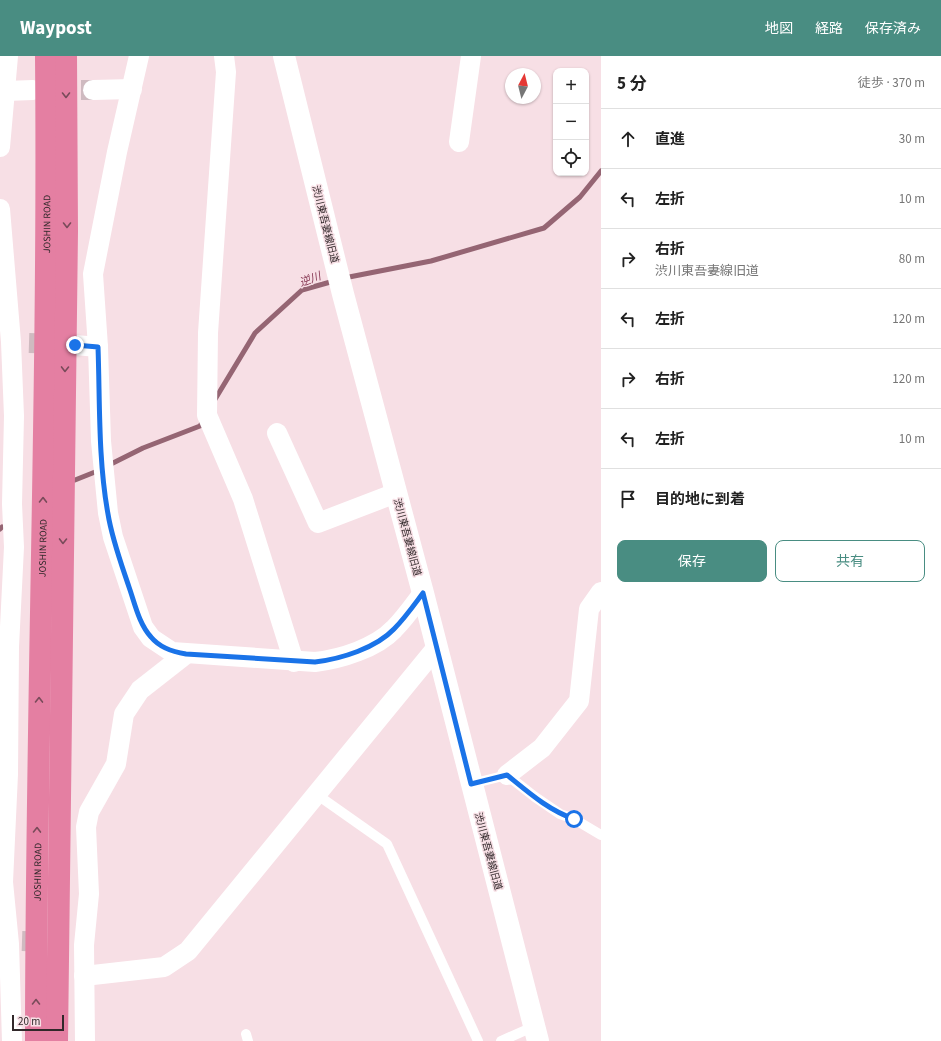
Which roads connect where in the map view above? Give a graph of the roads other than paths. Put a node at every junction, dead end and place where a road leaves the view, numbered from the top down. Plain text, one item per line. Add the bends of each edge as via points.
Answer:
1 (8, 56) edge
2 (46, 56) edge
3 (66, 56) edge
4 (140, 56) edge
5 (224, 56) edge
6 (284, 56) edge
7 (471, 56) edge
8 (132, 89) junction
9 (33, 90) tunnel mouth
10 (93, 90) tunnel mouth
11 (6, 91) junction
12 (459, 142) dead end
13 (0, 147) edge
14 (0, 209) edge
15 (14, 342) edge
16 (75, 345) tunnel mouth
17 (98, 347) junction
18 (277, 433) dead end
19 (396, 493) junction
20 (601, 592) edge
21 (423, 593) junction
22 (437, 647) junction
23 (186, 654) junction
24 (294, 662) junction
25 (507, 775) junction
26 (471, 784) junction
27 (316, 794) junction
28 (601, 835) edge
29 (10, 944) edge
30 (84, 976) junction
31 (537, 1034) edge
32 (12, 1041) edge
33 (36, 1041) edge
34 (57, 1041) edge
35 (85, 1041) edge
36 (478, 1041) edge
37 (501, 1041) edge

1 - 11 street
33 -> 2 highway, JOSHIN ROAD via 36,854 48,228
3 -> 34 highway, JOSHIN ROAD via 67,232
4 - 8 street
5 - 24 street via 226,72 208,333 207,415 243,499
6 - 19 street, 渋川東吾妻線旧道 via 340,285
7 - 12 street
8 - 10 street
8 - 17 street via 93,274
9 - 11 street
11 - 13 street
14 - 15 street
15 - 29 street via 14,547 9,647 7,826 3,882
16 - 17 street
17 - 23 street via 102,456 113,537 143,627 151,638 162,646 172,652
18 - 19 street via 318,523
19 - 21 street, 渋川東吾妻線旧道
20 - 25 street via 588,609 579,701 542,748
21 - 22 street, 渋川東吾妻線旧道
21 - 24 street via 393,630 367,648 335,660
22 - 26 street, 渋川東吾妻線旧道
22 - 27 street
23 - 24 street
23 - 30 street via 140,690 124,714 116,764 89,812 86,827 89,894 76,943
25 - 26 lane
25 - 28 lane via 560,814
26 - 31 street, 渋川東吾妻線旧道
27 - 30 street via 188,951 164,967
27 - 36 lane via 387,844
29 - 32 street
30 - 35 street
31 - 37 lane

